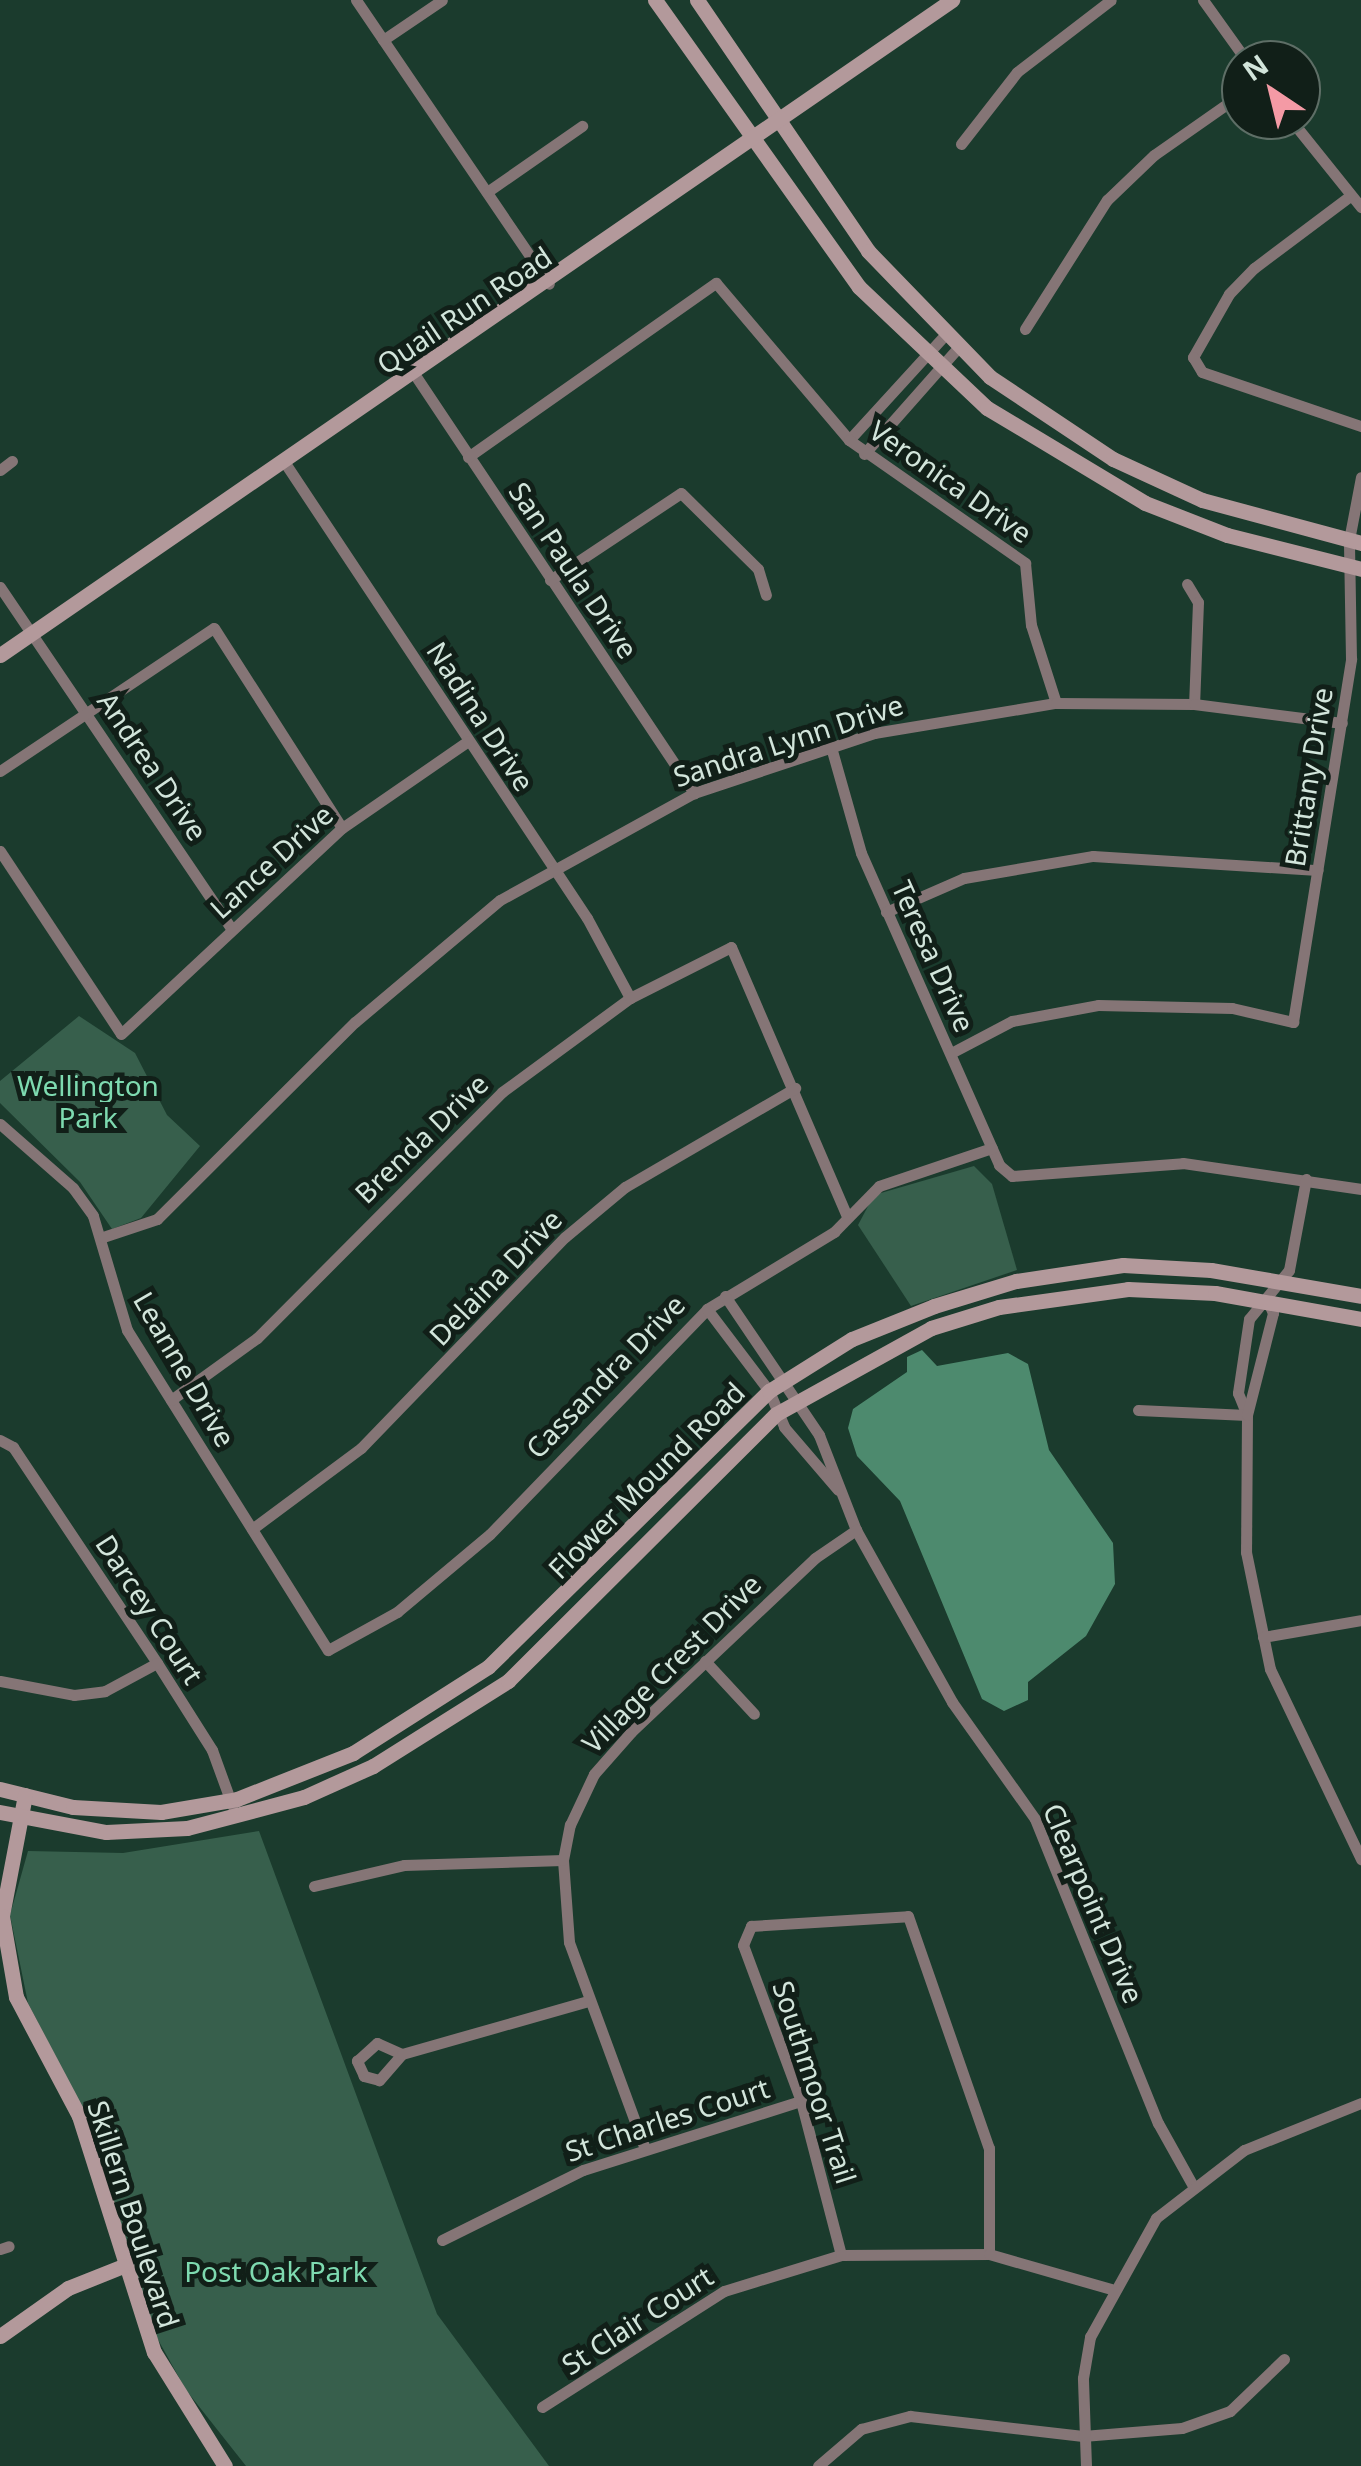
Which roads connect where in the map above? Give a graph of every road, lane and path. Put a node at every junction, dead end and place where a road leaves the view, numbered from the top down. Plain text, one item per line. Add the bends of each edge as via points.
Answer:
1 (356, 0) edge
2 (442, 0) edge
3 (655, 0) edge
4 (698, 0) edge
5 (952, 0) edge
6 (1111, 0) edge
7 (1203, 0) edge
8 (384, 40) junction
9 (1232, 40) edge
10 (1221, 108) edge
11 (780, 121) junction
12 (582, 126) dead end
13 (754, 140) junction
14 (1307, 140) edge
15 (961, 144) dead end
16 (487, 192) junction
17 (1350, 196) junction
18 (1361, 207) edge
19 (549, 284) junction
20 (1026, 329) dead end
21 (943, 337) junction
22 (957, 349) junction
23 (927, 355) junction
24 (939, 368) junction
25 (415, 375) junction
26 (1361, 426) edge
27 (849, 440) junction
28 (864, 454) junction
29 (468, 457) junction
30 (12, 461) dead end
31 (285, 462) junction
32 (0, 470) edge
33 (1361, 477) edge
34 (1355, 541) edge
35 (1356, 568) edge
36 (550, 580) junction
37 (1187, 584) dead end
38 (0, 588) edge
39 (766, 595) dead end
40 (33, 633) junction
41 (0, 655) edge
42 (1056, 704) junction
43 (1194, 704) junction
44 (88, 713) junction
45 (1342, 723) junction
46 (468, 742) junction
47 (831, 747) junction
48 (0, 771) edge
49 (694, 792) junction
50 (342, 828) junction
51 (0, 852) edge
52 (551, 867) junction
53 (1318, 870) junction
54 (886, 912) junction
55 (232, 928) junction
56 (630, 998) junction
57 (951, 1053) junction
58 (795, 1088) junction
59 (0, 1124) edge
60 (992, 1148) junction
61 (1306, 1179) junction
62 (1361, 1189) edge
63 (848, 1216) junction
64 (103, 1237) junction
65 (1278, 1280) junction
66 (725, 1296) junction
67 (1361, 1296) edge
68 (1268, 1302) junction
69 (707, 1309) junction
70 (1361, 1319) edge
71 (786, 1380) junction
72 (769, 1391) junction
73 (798, 1399) junction
74 (171, 1400) junction
75 (1138, 1410) dead end
76 (776, 1414) junction
77 (1247, 1415) junction
78 (0, 1440) edge
79 (840, 1494) junction
80 (252, 1530) junction
81 (856, 1530) junction
82 (1361, 1620) edge
83 (1262, 1637) junction
84 (328, 1650) joint
85 (705, 1661) junction
86 (157, 1663) junction
87 (0, 1680) edge
88 (754, 1714) dead end
89 (0, 1789) edge
90 (25, 1795) junction
91 (231, 1800) junction
92 (0, 1812) edge
93 (21, 1818) junction
94 (234, 1820) junction
95 (1361, 1859) edge
96 (563, 1860) junction
97 (314, 1886) dead end
98 (588, 2001) junction
99 (402, 2054) dead end
100 (801, 2101) junction
101 (1361, 2103) edge
102 (644, 2146) junction
103 (1193, 2186) junction
104 (442, 2240) dead end
105 (989, 2254) junction
106 (841, 2255) junction
107 (123, 2266) junction
108 (1112, 2289) junction
109 (0, 2336) edge
110 (1284, 2359) dead end
111 (542, 2407) dead end
112 (1083, 2436) junction
113 (225, 2466) edge
114 (818, 2466) edge
115 (1086, 2466) edge

1 - 8 street
2 - 8 street
3 - 13 main road
4 - 11 main road
5 - 11 main road, Quail Run Road
6 - 15 street via 1017,72
7 - 9 street
8 - 16 street
10 - 20 street via 1154,155 1107,200
11 - 13 main road, Quail Run Road
11 - 21 main road via 868,251
12 - 16 street
13 - 19 main road, Quail Run Road
13 - 23 main road via 859,287
14 - 17 street
16 - 19 street
17 - 18 street
17 - 26 street via 1254,268 1193,357 1202,372
19 - 25 main road, Quail Run Road
21 - 22 main road
21 - 23 street
22 - 24 street
22 - 34 main road via 1113,459 1202,500
23 - 24 main road
23 - 27 street
24 - 28 street
24 - 35 main road via 1035,443 1146,503
25 - 29 street, San Paula Drive
25 - 31 main road, Quail Run Road
27 - 28 street, Veronica Drive
27 - 29 street, Veronica Drive via 716,283
28 - 42 street, Veronica Drive via 1026,563 1031,625
29 - 36 street, San Paula Drive
30 - 32 street
31 - 40 main road, Quail Run Road
31 - 46 street, Nadina Drive
33 - 34 street, Brittany Drive
34 - 35 street, Brittany Drive
35 - 45 street, Brittany Drive
36 - 39 street via 681,494 758,569
36 - 49 street, San Paula Drive
37 - 43 street via 1198,602
38 - 40 street, Andrea Drive
40 - 41 main road, Quail Run Road
40 - 44 street, Andrea Drive
42 - 43 street, Sandra Lynn Drive
42 - 47 street, Sandra Lynn Drive via 930,721
43 - 45 street, Sandra Lynn Drive
44 - 48 street
44 - 50 street via 214,628
44 - 55 street, Andrea Drive
45 - 53 street, Brittany Drive
46 - 50 street, Lance Drive
46 - 52 street, Nadina Drive
47 - 49 street, Sandra Lynn Drive
47 - 54 street, Teresa Drive via 843,802
49 - 52 street, Sandra Lynn Drive
50 - 55 street, Lance Drive
51 - 55 street, Lance Drive via 121,1034
52 - 56 street, Nadina Drive
52 - 64 street, Sandra Lynn Drive via 355,1022 157,1219
53 - 54 street via 1093,856 964,878
53 - 57 street, Brittany Drive via 1293,1022 1179,1003 1098,1005 1012,1021
54 - 57 street, Teresa Drive
56 - 58 street, Brenda Drive via 731,947
56 - 74 street, Brenda Drive via 502,1092 257,1338
57 - 60 street, Teresa Drive
58 - 63 street
58 - 80 street, Delaina Drive via 626,1186 565,1237 361,1448
59 - 64 street, Leanne Drive via 73,1188
60 - 61 street, Teresa Drive via 1012,1176 1183,1162
60 - 63 street, Cassandra Drive via 879,1186
61 - 62 street
61 - 65 street via 1289,1270
63 - 66 street, Cassandra Drive via 834,1232
64 - 74 street, Leanne Drive via 114,1301
65 - 67 main road, Flower Mound Road
65 - 68 street
65 - 71 main road, Flower Mound Road via 1123,1265 1066,1270 883,1324
66 - 69 street, Cassandra Drive
66 - 71 street, Clearpoint Drive
68 - 70 main road, Flower Mound Road
68 - 73 main road, Flower Mound Road via 1128,1289 999,1308 868,1356
68 - 77 street via 1273,1314
68 - 77 street via 1250,1319 1238,1393
69 - 72 street, Clearpoint Drive
69 - 84 street, Cassandra Drive via 490,1534 397,1612
71 - 72 main road, Flower Mound Road
71 - 73 street, Clearpoint Drive
72 - 76 street, Clearpoint Drive
72 - 91 main road, Flower Mound Road via 488,1667 353,1753
73 - 76 main road, Flower Mound Road
73 - 79 street, Clearpoint Drive
74 - 80 street, Leanne Drive
75 - 77 street
76 - 79 street, Clearpoint Drive
76 - 94 main road, Flower Mound Road via 508,1681 373,1766
77 - 83 street via 1246,1552
78 - 86 street, Darcey Court via 13,1447
79 - 81 street, Clearpoint Drive
80 - 84 street, Leanne Drive
81 - 85 street, Village Crest Drive via 814,1558
81 - 103 street, Clearpoint Drive via 958,1712 1035,1818 1158,2122
82 - 83 street
83 - 95 street via 1304,1751
85 - 88 street
85 - 96 street, Village Crest Drive via 594,1774
86 - 87 street via 105,1691 74,1695
86 - 91 street, Darcey Court via 212,1750
89 - 90 main road, Flower Mound Road
90 - 91 main road, Flower Mound Road via 161,1812
90 - 93 main road, Skillern Boulevard
91 - 94 street, Darcey Court
92 - 93 main road, Flower Mound Road
93 - 94 main road, Flower Mound Road via 106,1832
93 - 107 main road, Skillern Boulevard via 2,1916 6,1958 16,1997 78,2116
96 - 97 street via 404,1864
96 - 98 street, Village Crest Drive via 568,1942
98 - 99 street
98 - 102 street, Village Crest Drive
100 - 102 street, St Charles Court
100 - 105 street, Southmoor Trail via 743,1944 751,1926 908,1916 988,2148
100 - 106 street, Southmoor Trail
101 - 103 street via 1244,2150
102 - 104 street, St Charles Court
103 - 108 street via 1156,2218
105 - 106 street, St Clair Court
105 - 108 street, St Clair Court
106 - 111 street, St Clair Court via 724,2291
107 - 109 main road via 68,2288
107 - 113 main road, Skillern Boulevard via 169,2382
108 - 112 street via 1086,2351
110 - 112 street via 1248,2397 1209,2421
112 - 114 street via 910,2416 861,2429
112 - 115 street

